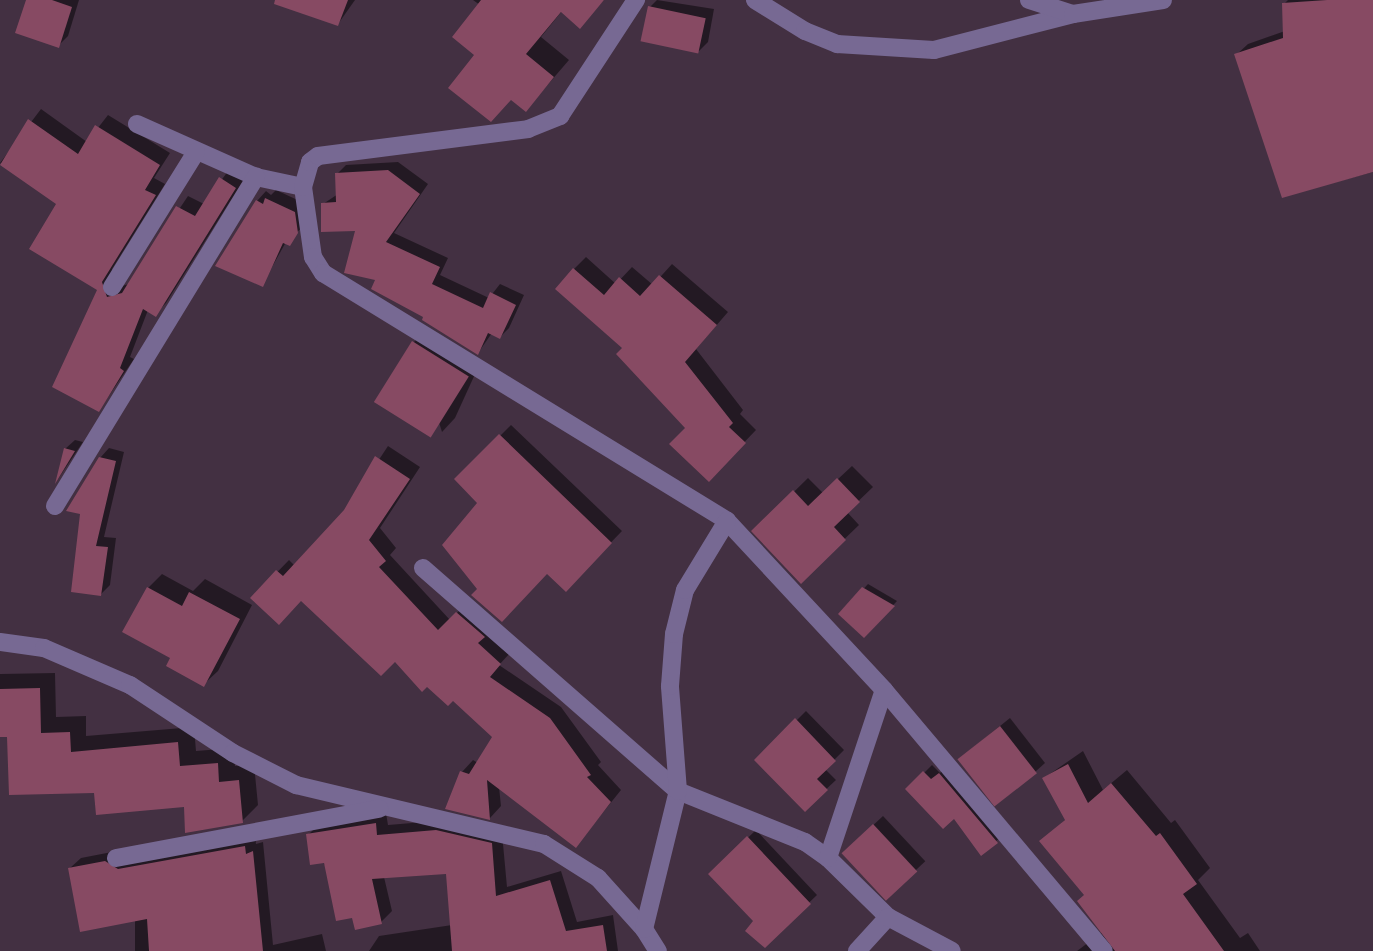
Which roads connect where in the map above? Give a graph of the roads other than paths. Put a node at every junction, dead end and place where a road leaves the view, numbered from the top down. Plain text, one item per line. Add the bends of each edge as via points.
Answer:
1 (636, 0) edge
2 (755, 0) edge
3 (1029, 0) edge
4 (1163, 0) edge
5 (1073, 15) junction
6 (137, 124) dead end
7 (196, 152) junction
8 (256, 177) junction
9 (303, 187) junction
10 (112, 287) dead end
11 (55, 506) dead end
12 (727, 521) junction
13 (423, 568) dead end
14 (0, 642) edge
15 (884, 690) junction
16 (678, 791) junction
17 (386, 807) junction
18 (116, 858) dead end
19 (828, 858) junction
20 (888, 917) junction
21 (644, 929) junction
22 (658, 951) edge
23 (857, 951) edge
24 (951, 951) edge
25 (1104, 951) edge

1 - 9 street via 560,116 528,129 318,156 310,162
2 - 5 street via 805,31 837,44 934,50
3 - 5 street
4 - 5 street
6 - 7 street
7 - 8 street
7 - 10 street
8 - 9 street
8 - 11 street
9 - 12 street via 313,257 323,272
12 - 15 street
12 - 16 street via 685,590 674,634 670,686
13 - 16 street
14 - 17 street via 44,648 130,685 233,753 296,785
15 - 19 street
15 - 25 street
16 - 19 street via 805,842
16 - 21 street
17 - 18 street
17 - 21 street via 544,844 598,878
19 - 20 street
20 - 23 street
20 - 24 street
21 - 22 street

